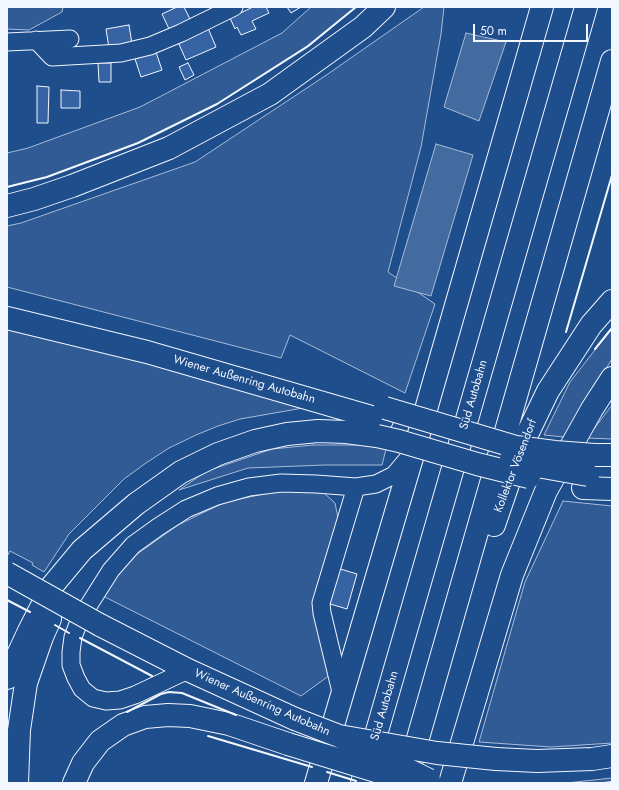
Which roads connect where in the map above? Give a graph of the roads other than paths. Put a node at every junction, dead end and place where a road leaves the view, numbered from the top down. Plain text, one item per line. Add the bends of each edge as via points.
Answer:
1 (234, 7) edge
2 (384, 7) edge
3 (542, 7) edge
4 (586, 7) edge
5 (70, 39) dead end
6 (36, 40) junction
7 (7, 42) edge
8 (612, 61) edge
9 (7, 206) edge
10 (612, 302) edge
11 (7, 318) edge
12 (612, 378) edge
13 (381, 421) junction
14 (414, 451) junction
15 (603, 455) edge
16 (612, 478) edge
17 (585, 481) junction
18 (356, 487) junction
19 (612, 489) edge
20 (98, 537) junction
21 (7, 573) edge
22 (465, 574) junction
23 (188, 670) junction
24 (7, 678) edge
25 (342, 696) junction
26 (339, 736) junction
27 (612, 756) edge
28 (440, 782) edge
29 (17, 783) edge
30 (74, 783) edge
31 (316, 783) edge
32 (362, 783) edge
33 (405, 783) edge

1 - 6 street via 150,46 122,53 52,57
2 - 9 highway via 363,27 270,94 169,148 72,186
3 - 14 highway
4 - 32 highway, Süd Autobahn
5 - 6 street
6 - 7 street
8 - 22 highway
10 - 22 highway, Kollektor Vösendorf via 591,325 548,391 520,449 485,552
11 - 13 highway, Wiener Außenring Autobahn via 147,352
12 - 28 highway via 546,491 514,568
13 - 15 highway, bridge via 516,447
13 - 17 highway, bridge
13 - 17 highway, bridge via 399,441 477,464 533,478
13 - 20 highway via 346,432 287,434 255,441 218,454 181,472 136,504
14 - 18 street via 394,475 376,484
14 - 25 highway
16 - 17 highway
17 - 19 highway
18 - 23 street via 281,483 216,496 186,509 133,545 111,570 80,619 73,637 71,652 71,666 76,678 82,689 93,698 106,701 120,700 135,696
18 - 25 street via 321,603
20 - 24 highway via 82,550 52,586
20 - 29 highway via 62,592 42,637 26,683 19,730
21 - 23 highway, Wiener Außenring Autobahn, bridge
22 - 33 highway
23 - 26 highway, Wiener Außenring Autobahn, bridge
25 - 31 highway
26 - 27 highway, bridge via 437,753 496,759 538,761
26 - 28 highway, Wiener Außenring Autobahn, bridge via 392,763
28 - 30 highway, bridge via 402,780 228,724 190,716 168,715 145,717 122,725 100,740 83,763

